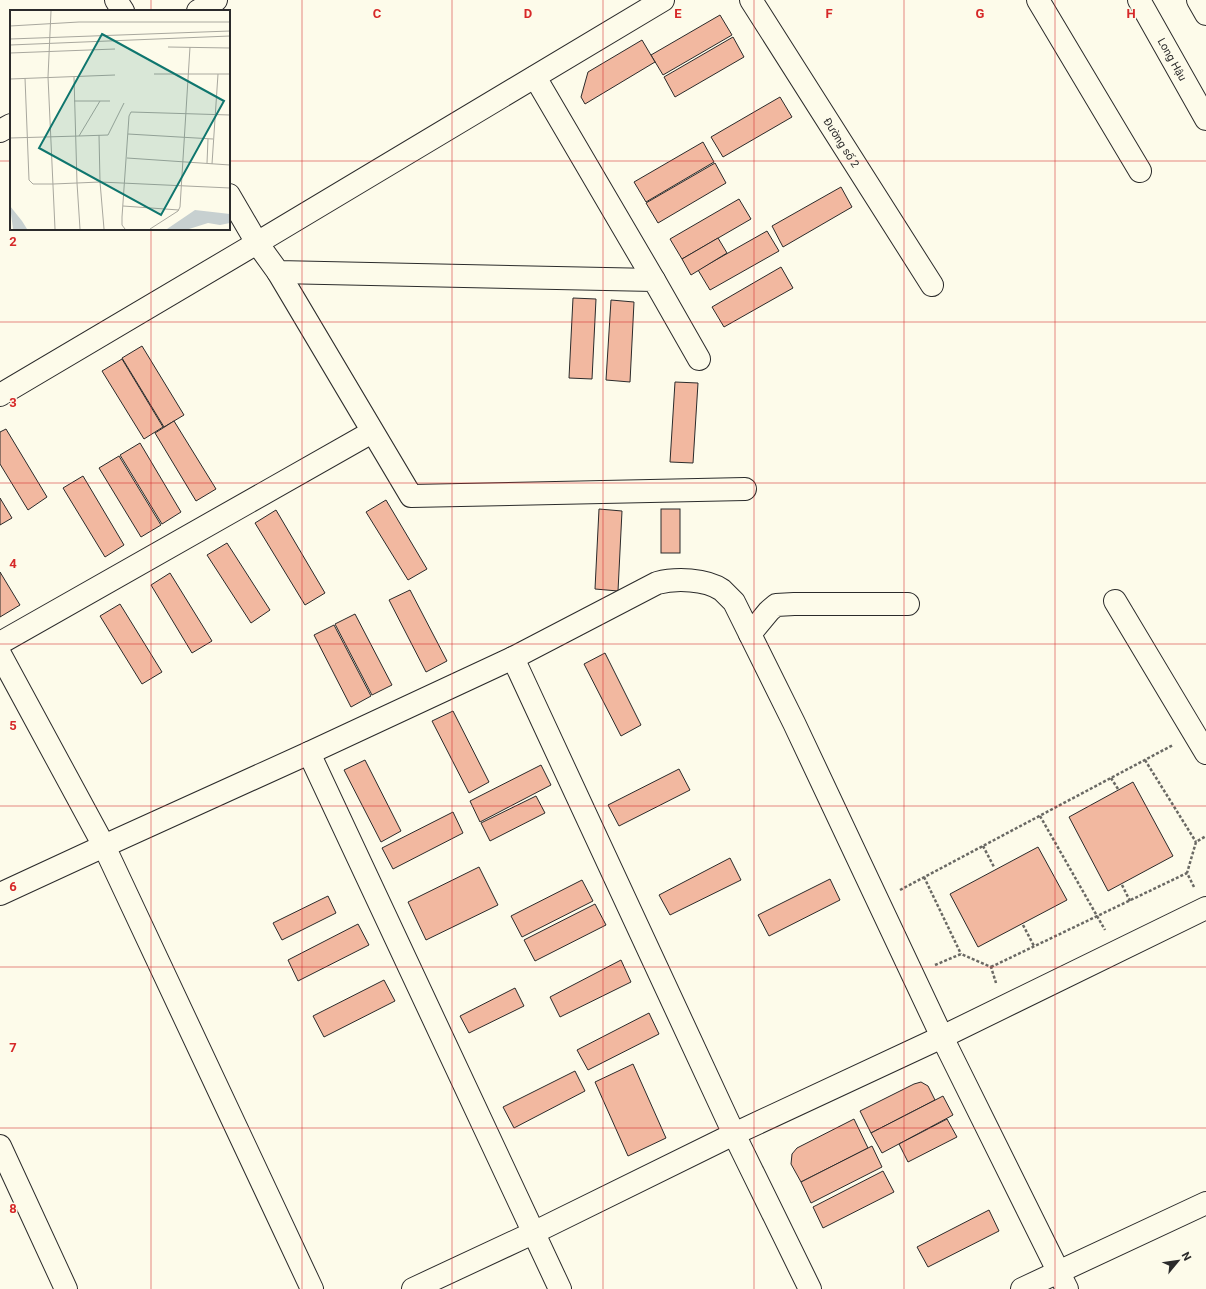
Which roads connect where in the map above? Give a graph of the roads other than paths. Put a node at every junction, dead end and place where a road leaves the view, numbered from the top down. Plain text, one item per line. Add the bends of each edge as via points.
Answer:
1 (116, 0) edge
2 (216, 0) edge
3 (663, 0) edge
4 (751, 0) edge
5 (1038, 0) edge
6 (1139, 0) edge
7 (1198, 0) edge
8 (122, 10) edge
9 (200, 10) edge
10 (1206, 14) edge
11 (535, 77) junction
12 (1206, 119) edge
13 (10, 126) edge
14 (0, 131) edge
15 (1140, 171) dead end
16 (230, 197) edge
17 (257, 243) junction
18 (278, 272) junction
19 (654, 280) junction
20 (932, 285) dead end
21 (699, 359) dead end
22 (0, 395) edge
23 (372, 432) junction
24 (745, 489) dead end
25 (1115, 601) dead end
26 (908, 604) dead end
27 (750, 634) junction
28 (0, 643) edge
29 (0, 654) edge
30 (513, 658) junction
31 (309, 753) junction
32 (1206, 753) edge
33 (104, 846) junction
34 (0, 894) edge
35 (1205, 909) edge
36 (942, 1037) junction
37 (734, 1134) junction
38 (0, 1146) edge
39 (1206, 1203) edge
40 (533, 1233) junction
41 (1063, 1280) edge
42 (66, 1289) edge
43 (312, 1289) edge
44 (413, 1289) edge
45 (560, 1289) edge
46 (810, 1289) edge
47 (1022, 1289) edge

1 - 8 street
2 - 9 street
3 - 11 street
4 - 20 street, Đường số 2
5 - 15 street
6 - 12 street, Long Hậu
7 - 10 street
11 - 17 street
11 - 19 street
13 - 14 street
16 - 17 street
17 - 18 street
17 - 22 street
18 - 19 street
18 - 23 street
19 - 21 street
23 - 24 street via 411,496
23 - 28 street
25 - 32 street
26 - 27 street via 776,605
27 - 30 street via 734,602 722,590 707,584 668,580 657,583
27 - 36 street
29 - 33 street
30 - 31 street
30 - 37 street
31 - 33 street
31 - 40 street
33 - 34 street
33 - 43 street
35 - 36 street
36 - 37 street
36 - 41 street
37 - 40 street
37 - 46 street
38 - 42 street
39 - 41 street
40 - 44 street
40 - 45 street
41 - 47 street

